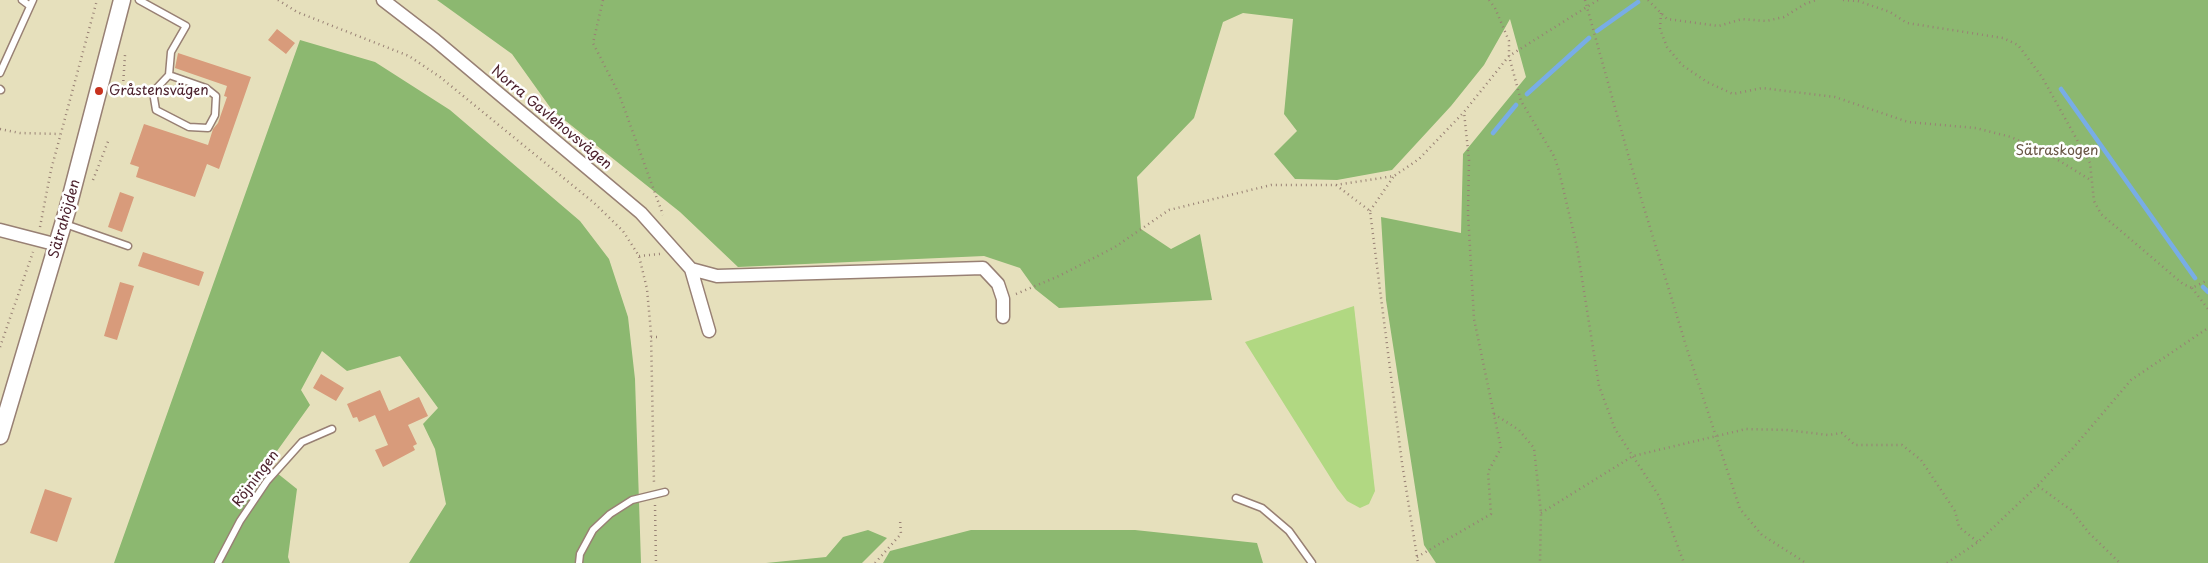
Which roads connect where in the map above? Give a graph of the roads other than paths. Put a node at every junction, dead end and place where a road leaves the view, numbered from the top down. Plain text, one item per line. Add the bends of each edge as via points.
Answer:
1 (22, 0) edge
2 (122, 0) edge
3 (138, 0) edge
4 (383, 0) edge
5 (32, 3) edge
6 (0, 73) edge
7 (169, 76) junction
8 (64, 224) junction
9 (0, 230) edge
10 (58, 245) junction
11 (128, 246) dead end
12 (691, 269) junction
13 (1003, 317) dead end
14 (709, 331) dead end
15 (332, 429) dead end
16 (0, 436) edge
17 (665, 492) dead end
18 (1236, 498) dead end
19 (218, 563) edge
20 (579, 563) edge
21 (1312, 563) edge

1 - 5 lane
2 - 8 street, Sätrahöjden
3 - 7 lane via 186,26 171,52
4 - 12 street, Norra Gavlehovsvägen via 642,213
5 - 6 lane
7 - 7 lane via 206,88 216,96 215,115 208,128 189,127 156,110 153,92
8 - 10 street, Sätrahöjden
8 - 11 lane
9 - 10 street
10 - 16 street, Sätrahöjden
12 - 13 street via 717,276 983,268 998,284 1003,299
12 - 14 street, Norra Gavlehovsvägen
15 - 19 lane, Röjningen via 302,442 267,480
17 - 20 lane via 632,500 593,530 580,554
18 - 21 lane via 1262,508 1289,531

